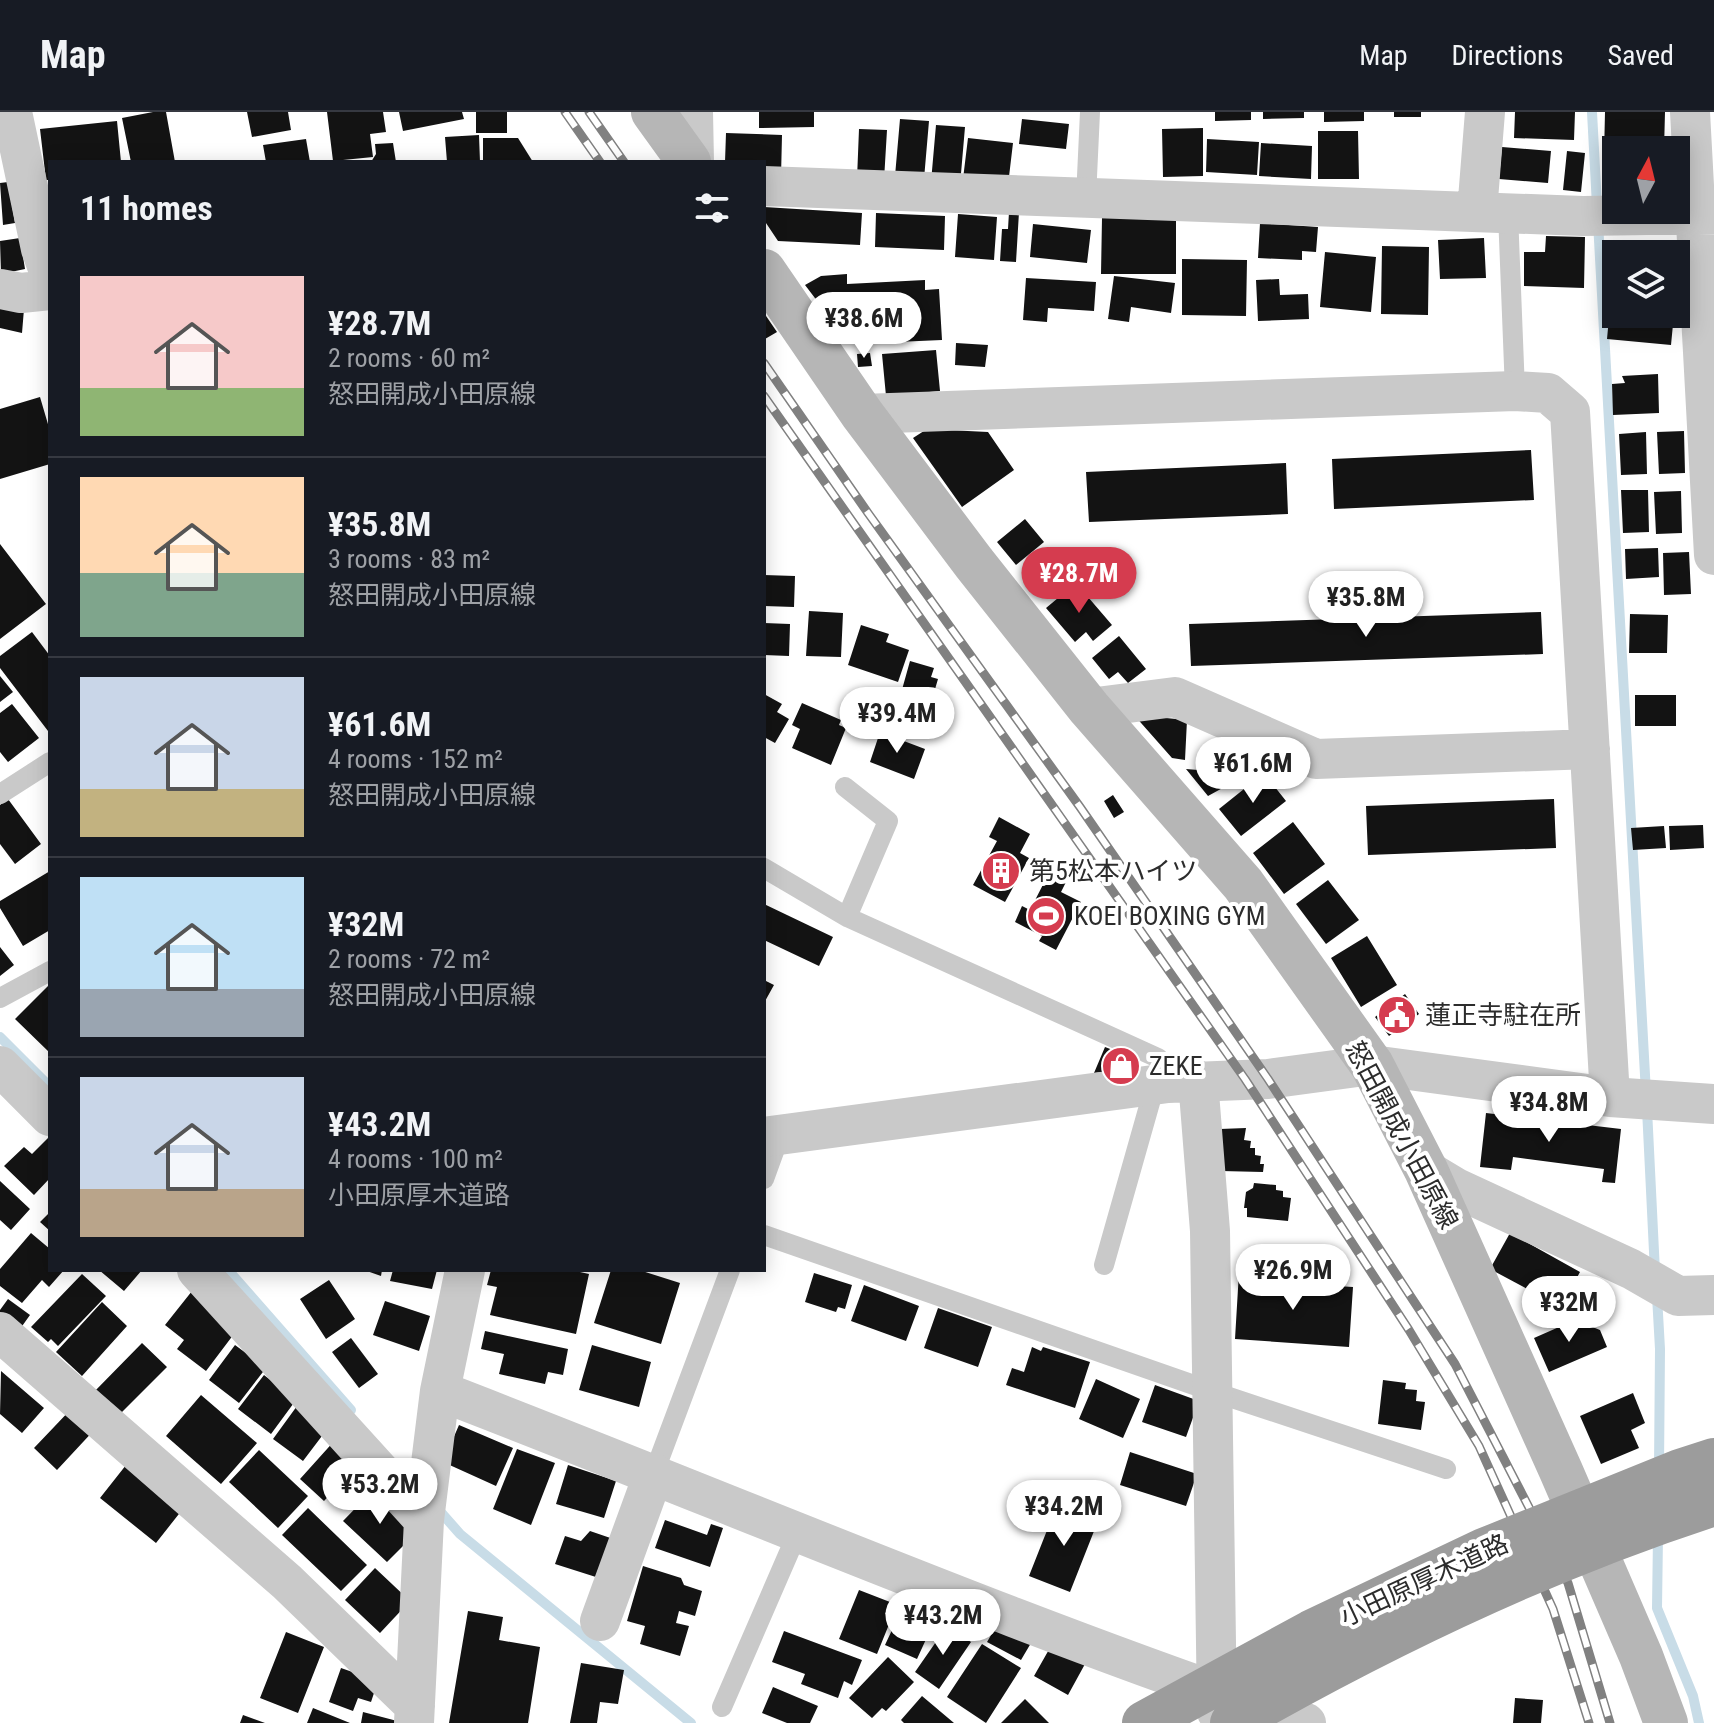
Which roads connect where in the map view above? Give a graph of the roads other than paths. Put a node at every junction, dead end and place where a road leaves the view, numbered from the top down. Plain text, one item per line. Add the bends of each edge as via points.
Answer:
1 (12, 112) edge
2 (653, 112) edge
3 (693, 112) edge
4 (1090, 112) edge
5 (1485, 112) edge
6 (1690, 112) edge
7 (689, 160) edge
8 (691, 160) edge
9 (766, 186) edge
10 (1086, 198) junction
11 (1493, 212) junction
12 (1704, 214) edge
13 (48, 268) edge
14 (766, 274) edge
15 (0, 289) edge
16 (48, 290) edge
17 (1515, 391) junction
18 (862, 414) junction
19 (1714, 555) edge
20 (1089, 708) junction
21 (1590, 749) junction
22 (48, 763) edge
23 (845, 787) dead end
24 (0, 794) edge
25 (766, 869) edge
26 (847, 917) junction
27 (48, 972) edge
28 (0, 998) edge
29 (1372, 1065) junction
30 (0, 1066) edge
31 (1174, 1083) junction
32 (1610, 1097) junction
33 (1714, 1104) edge
34 (48, 1114) edge
35 (772, 1136) edge
36 (766, 1168) edge
37 (1426, 1170) junction
38 (766, 1236) edge
39 (1104, 1265) dead end
40 (199, 1272) edge
41 (465, 1272) edge
42 (729, 1272) edge
43 (1696, 1295) edge
44 (0, 1332) edge
45 (440, 1391) junction
46 (1214, 1392) junction
47 (1714, 1460) edge
48 (1446, 1469) dead end
49 (654, 1473) junction
50 (1714, 1504) edge
51 (424, 1520) junction
52 (797, 1534) junction
53 (600, 1621) dead end
54 (722, 1707) dead end
55 (1222, 1713) edge
56 (414, 1714) edge
57 (1144, 1723) edge
58 (1306, 1723) edge
59 (1666, 1723) edge

1 - 13 street
2 - 7 main road
3 - 8 street
4 - 10 lane
5 - 11 street
6 - 12 street
9 - 10 street
10 - 11 street
11 - 12 street
11 - 17 lane
12 - 19 street
14 - 18 main road, 怒田開成小田原線
15 - 16 street
17 - 18 street
17 - 21 street via 1548,393 1570,412
18 - 20 main road, 怒田開成小田原線
20 - 21 street via 1175,697 1316,759
20 - 29 main road, 怒田開成小田原線 via 1243,884
21 - 32 street
22 - 24 lane
23 - 26 lane via 888,821
25 - 26 lane
26 - 31 lane via 1158,1058
27 - 28 lane
29 - 31 street via 1268,1079
29 - 32 street
29 - 37 main road, 怒田開成小田原線
30 - 34 street
31 - 35 street
31 - 39 lane
31 - 46 street via 1210,1231
32 - 33 street
35 - 36 lane
37 - 43 street
37 - 59 main road, 怒田開成小田原線 via 1561,1471
38 - 46 lane
40 - 51 street
41 - 45 street
42 - 49 lane
44 - 56 street via 287,1582
45 - 49 street
45 - 51 street
46 - 48 lane
46 - 55 street
47 - 57 highway, 小田原厚木道路, bridge via 1484,1550 1311,1632
49 - 52 street
49 - 53 street
50 - 55 highway, 小田原厚木道路, bridge via 1512,1581 1312,1677
51 - 56 street
52 - 54 lane
52 - 55 street
55 - 58 street

